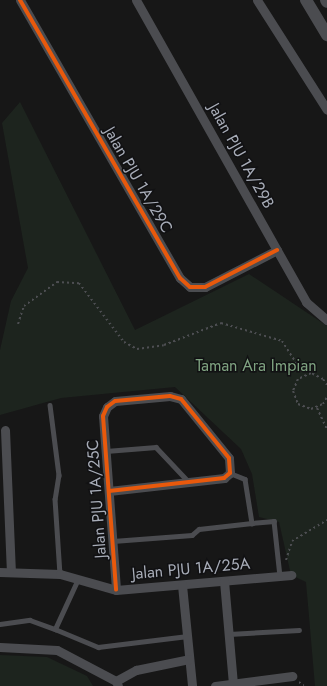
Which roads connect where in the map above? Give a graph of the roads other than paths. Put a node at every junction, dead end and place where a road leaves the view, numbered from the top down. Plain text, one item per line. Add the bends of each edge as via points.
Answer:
1 (20, 0) edge
2 (136, 0) edge
3 (257, 0) edge
4 (306, 0) edge
5 (327, 35) edge
6 (327, 110) edge
7 (277, 250) junction
8 (327, 320) edge
9 (50, 405) dead end
10 (5, 430) dead end
11 (106, 451) junction
12 (230, 473) junction
13 (189, 482) junction
14 (109, 491) junction
15 (252, 523) junction
16 (113, 541) junction
17 (11, 571) junction
18 (0, 572) edge
19 (60, 574) junction
20 (291, 575) dead end
21 (280, 576) junction
22 (78, 579) junction
23 (224, 581) junction
24 (182, 585) junction
25 (116, 590) junction
26 (0, 624) edge
27 (55, 629) junction
28 (299, 630) dead end
29 (229, 634) junction
30 (187, 636) junction
31 (0, 647) edge
32 (189, 659) junction
33 (292, 676) dead end
34 (117, 683) edge
35 (237, 684) edge
36 (192, 686) edge
37 (215, 686) edge

1 - 7 street, Jalan PJU 1A/29C via 180,278 190,287 205,287
2 - 7 street, Jalan PJU 1A/29B
3 - 6 street
4 - 5 street
7 - 8 street, Jalan PJU 1A/29B via 306,302
9 - 19 lane via 58,475 55,499
10 - 17 street
11 - 12 street, Jalan PJU 1A/25C via 103,416 107,407 115,402 170,396 181,399 229,458
11 - 13 lane via 156,447
11 - 14 street, Jalan PJU 1A/25C
12 - 13 street via 224,478
12 - 15 lane via 245,478
13 - 14 street
14 - 16 street, Jalan PJU 1A/25C
15 - 16 lane via 199,529 192,534
15 - 21 lane via 274,521
16 - 25 street, Jalan PJU 1A/25C
17 - 18 street, Jalan PJU 1A/25A
17 - 19 street, Jalan PJU 1A/25A
19 - 22 street, Jalan PJU 1A/25A
20 - 21 street, Jalan PJU 1A/25A
21 - 23 street, Jalan PJU 1A/25A
22 - 25 street, Jalan PJU 1A/25A
22 - 27 lane
23 - 24 street, Jalan PJU 1A/25A
23 - 29 street
24 - 25 street, Jalan PJU 1A/25A
24 - 30 street
26 - 27 lane via 30,620
27 - 30 lane via 98,647
28 - 29 lane
29 - 35 street
30 - 32 street
31 - 34 street via 57,650
32 - 34 street via 136,670
32 - 36 street
33 - 35 street
35 - 37 street

